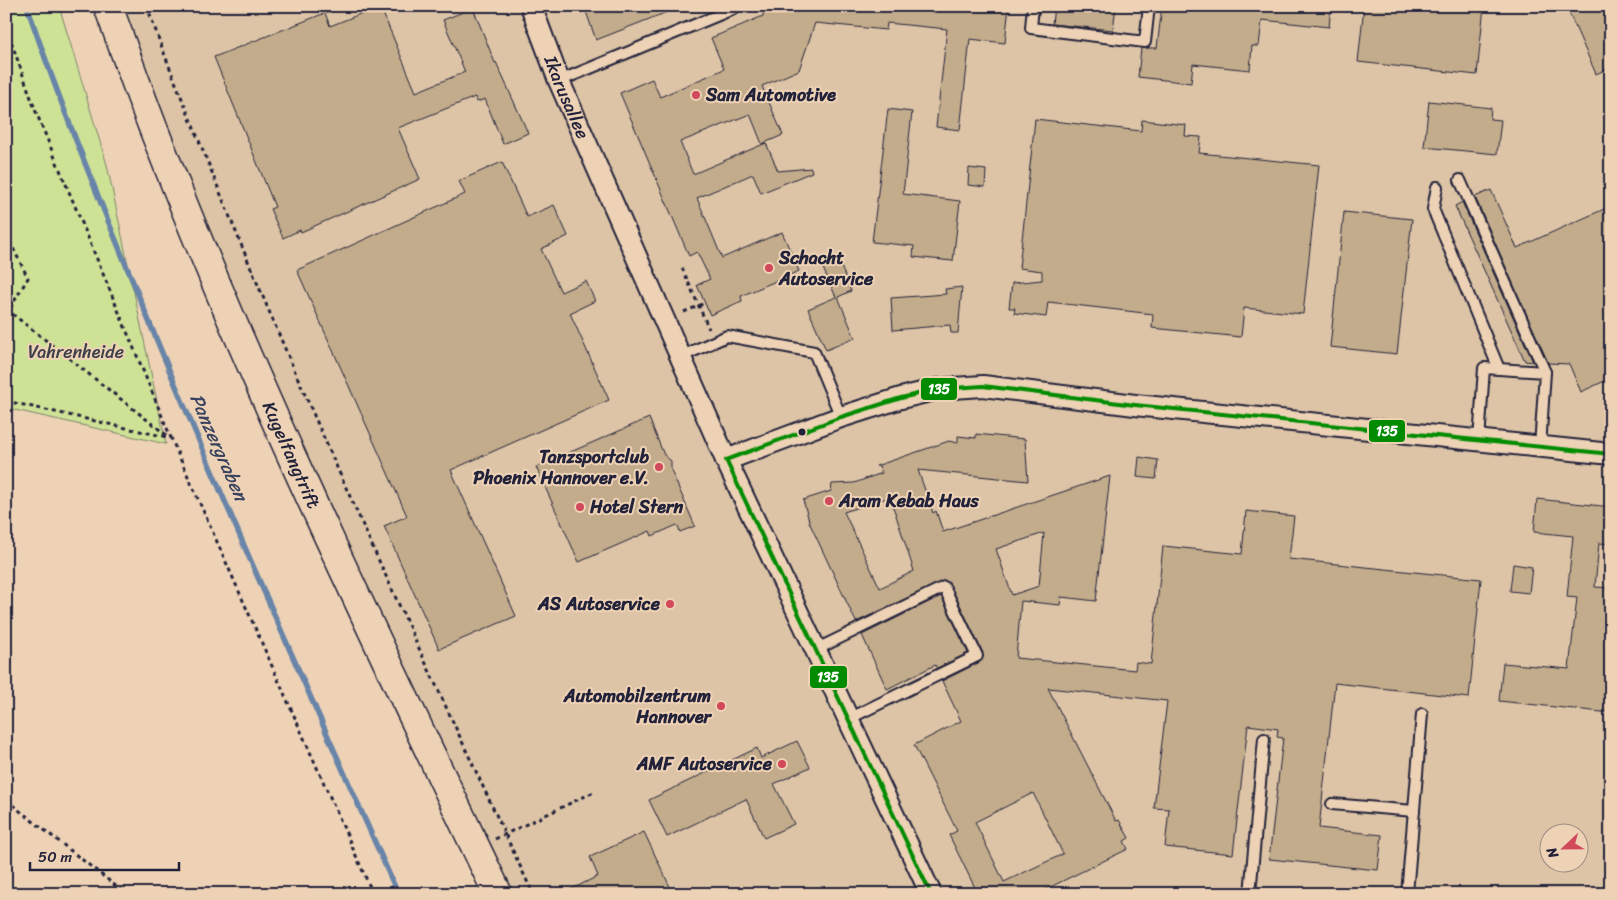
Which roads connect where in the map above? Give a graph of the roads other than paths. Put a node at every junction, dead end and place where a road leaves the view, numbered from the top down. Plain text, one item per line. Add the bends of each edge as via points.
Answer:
1 (108, 6) edge
2 (531, 6) edge
3 (734, 6) edge
4 (1033, 6) edge
5 (1150, 6) edge
6 (559, 81) junction
7 (1460, 180) dead end
8 (1437, 187) dead end
9 (680, 357) junction
10 (1499, 369) junction
11 (1545, 372) junction
12 (841, 417) junction
13 (1479, 441) junction
14 (1540, 447) junction
15 (1611, 454) edge
16 (726, 460) junction
17 (815, 650) junction
18 (1422, 714) dead end
19 (848, 719) junction
20 (1264, 739) dead end
21 (1332, 804) dead end
22 (1414, 811) junction
23 (498, 894) edge
24 (930, 894) edge
25 (1250, 894) edge
26 (1406, 894) edge

1 - 23 street, Kugelfangtrift via 166,161 295,464
2 - 6 street, Ikarusallee
3 - 6 lane via 734,9
4 - 5 lane via 1031,28 1145,42
6 - 9 street, Ikarusallee
7 - 11 lane
8 - 10 lane via 1433,209
9 - 12 lane via 727,336 814,352
9 - 16 street, Ikarusallee
10 - 11 lane
10 - 13 lane via 1484,368
11 - 14 lane
12 - 13 street via 938,389 983,386
12 - 16 street
13 - 14 street
14 - 15 street
16 - 17 street, Ikarusallee
17 - 19 street, Ikarusallee
17 - 19 lane via 944,587 977,656
18 - 22 lane
19 - 24 street, Ikarusallee
20 - 25 lane
21 - 22 lane
22 - 26 lane

